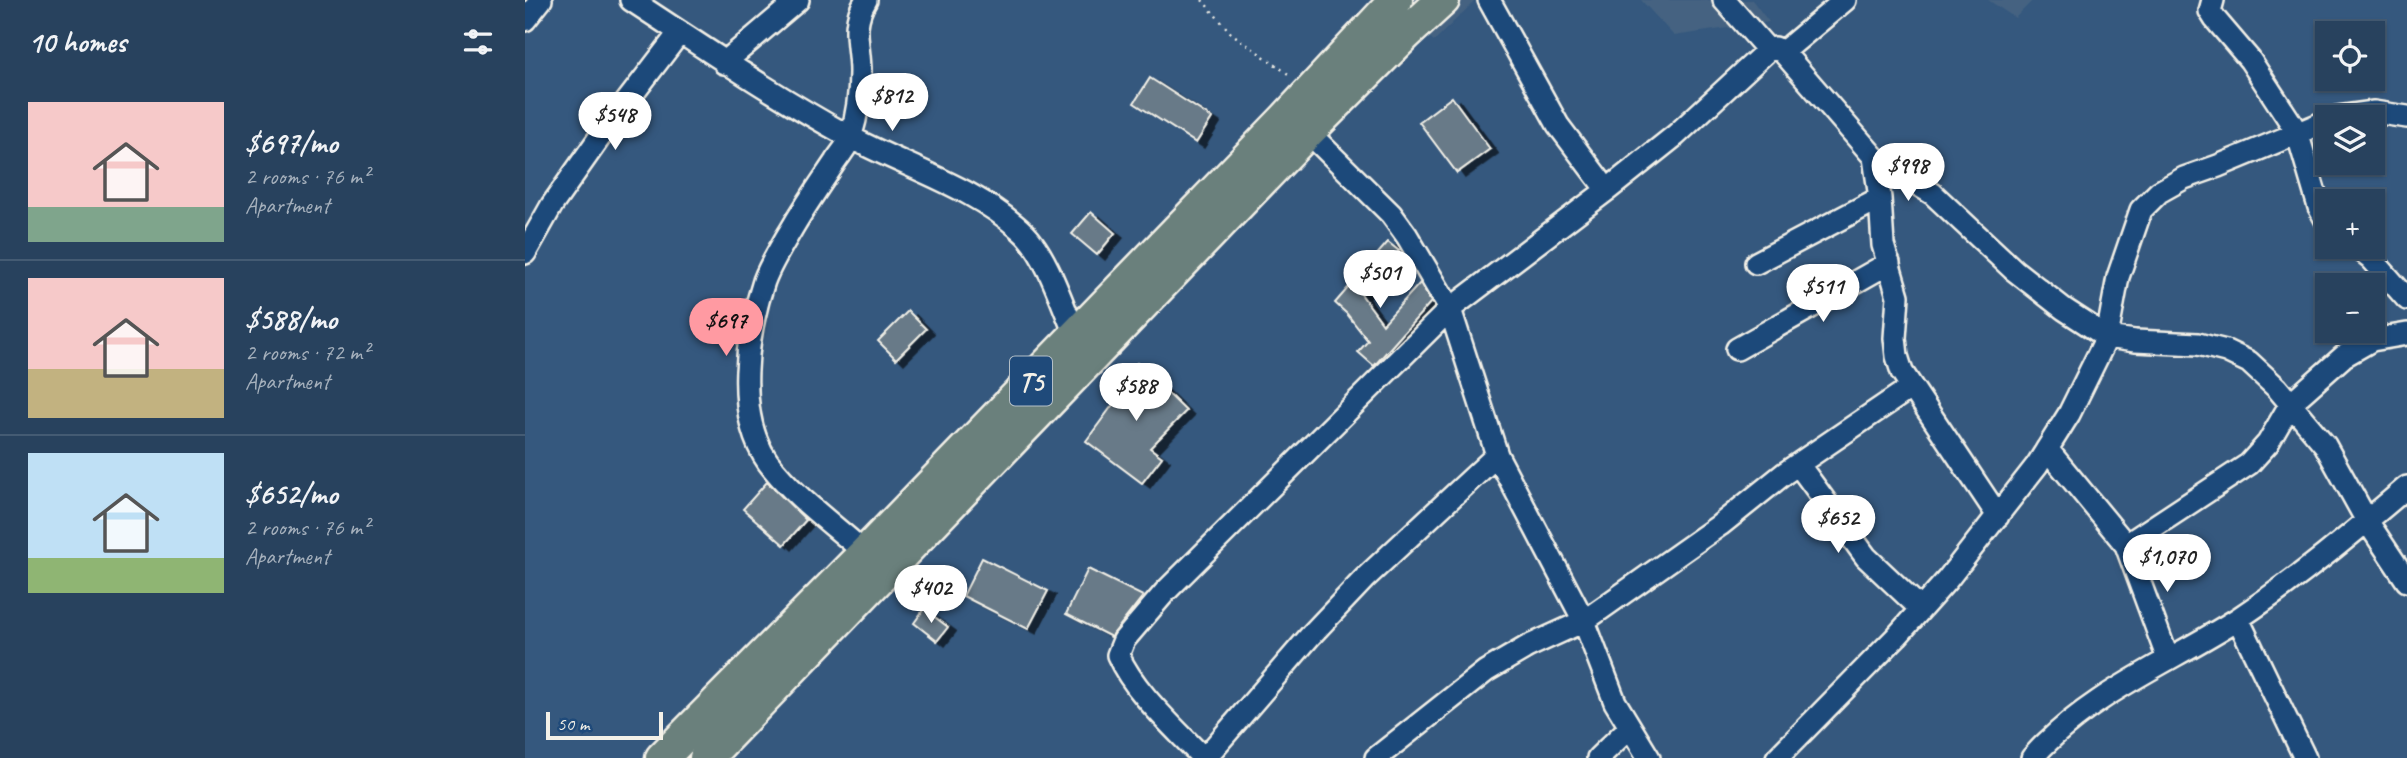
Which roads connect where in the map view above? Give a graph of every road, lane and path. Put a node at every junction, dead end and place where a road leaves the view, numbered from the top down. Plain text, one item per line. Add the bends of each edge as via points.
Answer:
1 (541, 0) edge
2 (631, 0) edge
3 (798, 0) edge
4 (866, 0) edge
5 (1202, 0) edge
6 (1396, 0) edge
7 (1443, 0) edge
8 (1489, 0) edge
9 (1724, 0) edge
10 (1845, 0) edge
11 (2213, 0) edge
12 (525, 20) edge
13 (680, 32) junction
14 (1776, 51) junction
15 (724, 62) junction
16 (1311, 90) junction
17 (2385, 114) edge
18 (2407, 117) edge
19 (2315, 125) edge
20 (1308, 132) junction
21 (2297, 132) junction
22 (851, 138) junction
23 (1874, 157) junction
24 (1607, 190) junction
25 (2315, 193) edge
26 (1880, 198) junction
27 (525, 253) edge
28 (2372, 259) edge
29 (1889, 262) junction
30 (1756, 263) dead end
31 (2407, 299) edge
32 (1450, 309) junction
33 (1076, 334) junction
34 (2407, 334) edge
35 (2108, 337) junction
36 (1737, 349) dead end
37 (1910, 388) junction
38 (2291, 403) junction
39 (2047, 449) junction
40 (1497, 454) junction
41 (1798, 464) junction
42 (2407, 487) edge
43 (1998, 516) junction
44 (2367, 521) junction
45 (2126, 545) junction
46 (865, 553) junction
47 (2407, 581) edge
48 (1920, 609) junction
49 (2238, 619) junction
50 (1584, 621) junction
51 (2168, 659) junction
52 (1629, 728) junction
53 (662, 758) edge
54 (706, 758) edge
55 (1204, 758) edge
56 (1375, 758) edge
57 (1598, 758) edge
58 (1649, 758) edge
59 (1777, 758) edge
60 (2032, 758) edge
61 (2305, 758) edge

1 - 12 street
2 - 13 street
3 - 15 street
4 - 22 street via 855,25 860,83
5 - 16 path via 1231,33
6 - 16 highway, T5
7 - 20 highway, T5
8 - 24 street via 1558,125
9 - 14 street
10 - 14 street
11 - 21 street via 2210,10 2215,19 2250,60
13 - 15 street
13 - 27 street via 552,205
14 - 23 street
14 - 24 street
15 - 22 street
16 - 33 highway, T5
17 - 18 street
19 - 21 street
20 - 32 street via 1391,214
20 - 54 highway, T5
21 - 25 street
21 - 35 street via 2185,177 2159,191 2141,210 2118,277
22 - 33 street via 943,180 990,207 1026,236
22 - 46 street via 765,278 747,354 747,382 757,441 766,459
23 - 26 street
23 - 35 street via 1933,194 2014,270
24 - 32 street
26 - 29 street via 1883,245
26 - 30 street
28 - 31 street
29 - 36 street
29 - 37 street via 1898,296 1897,356
32 - 40 street
32 - 55 street via 1165,592 1119,648 1121,663 1134,680
33 - 46 highway, T5
34 - 38 street via 2358,346
35 - 38 street via 2198,344 2226,351 2249,362
35 - 39 street
37 - 41 street
37 - 43 street
38 - 44 street via 2325,445
38 - 45 street via 2268,443 2249,464
39 - 43 street
39 - 45 street
40 - 50 street
40 - 55 street via 1365,578
41 - 48 street via 1866,557
41 - 50 street
42 - 44 street
43 - 48 street
44 - 47 street
44 - 49 street
45 - 51 street
46 - 53 highway, T5
48 - 59 street
49 - 51 street
49 - 61 street
50 - 52 street
50 - 56 street via 1486,671
51 - 60 street via 2076,717
52 - 57 street
52 - 58 street

